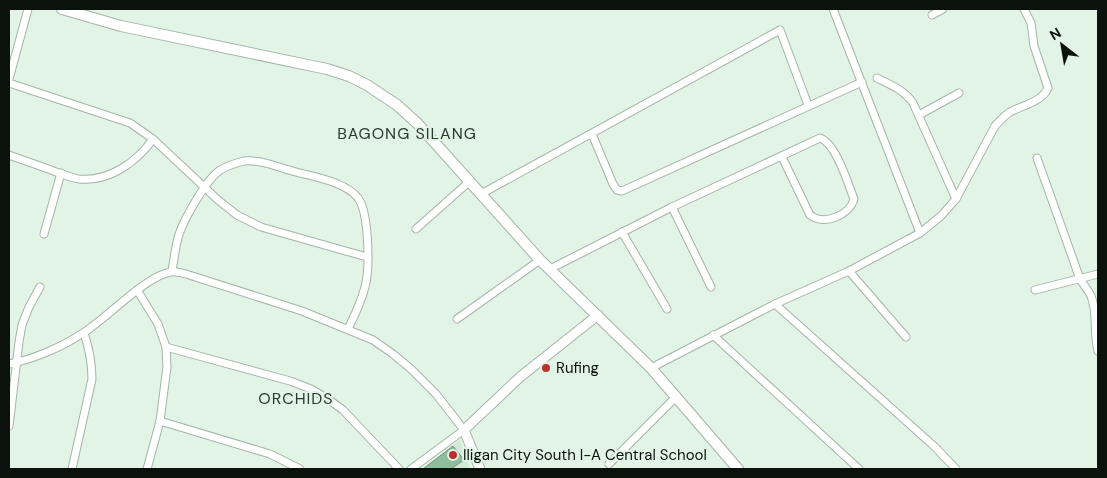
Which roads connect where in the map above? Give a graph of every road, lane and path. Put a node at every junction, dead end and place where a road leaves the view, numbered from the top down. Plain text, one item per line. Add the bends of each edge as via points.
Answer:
1 (28, 9) edge
2 (62, 9) edge
3 (833, 9) edge
4 (943, 9) edge
5 (1024, 9) edge
6 (82, 12) edge
7 (932, 15) dead end
8 (877, 78) dead end
9 (9, 81) edge
10 (862, 82) junction
11 (959, 93) dead end
12 (808, 105) junction
13 (919, 115) junction
14 (592, 134) junction
15 (154, 138) junction
16 (9, 155) edge
17 (782, 157) junction
18 (1037, 158) dead end
19 (60, 173) junction
20 (470, 181) junction
21 (204, 188) junction
22 (481, 194) junction
23 (956, 199) junction
24 (672, 207) junction
25 (416, 229) dead end
26 (622, 232) junction
27 (920, 233) junction
28 (44, 234) dead end
29 (367, 257) junction
30 (540, 260) junction
31 (550, 269) junction
32 (849, 271) junction
33 (172, 272) junction
34 (1098, 274) edge
35 (1080, 279) junction
36 (40, 286) dead end
37 (711, 286) dead end
38 (137, 290) junction
39 (1035, 290) dead end
40 (774, 304) junction
41 (667, 309) dead end
42 (598, 315) junction
43 (457, 319) dead end
44 (348, 329) junction
45 (84, 333) junction
46 (712, 336) junction
47 (906, 337) dead end
48 (166, 347) junction
49 (1098, 351) edge
50 (17, 362) junction
51 (9, 364) edge
52 (651, 368) junction
53 (677, 396) junction
54 (160, 421) junction
55 (9, 426) edge
56 (464, 430) junction
57 (609, 464) dead end
58 (72, 469) edge
59 (147, 469) edge
60 (300, 469) edge
61 (399, 469) edge
62 (411, 469) edge
63 (480, 469) edge
64 (738, 469) edge
65 (859, 469) edge
66 (956, 469) edge

1 - 9 street
2 - 6 main road
3 - 10 street
4 - 7 street
5 - 23 street via 1048,88 1041,97 1010,112 995,126
6 - 20 main road via 121,26 348,76 397,105
8 - 13 street via 905,94
9 - 15 street via 130,123
10 - 12 street
10 - 27 street
11 - 13 street
12 - 14 street via 620,191 613,184
12 - 14 street via 780,30
13 - 23 street
14 - 22 street
15 - 19 street via 135,159 112,173 95,179 77,179
15 - 21 street
16 - 19 street
17 - 17 street via 820,138 826,140 849,184 854,199 852,205 847,211 824,220 810,215
17 - 24 street
18 - 35 street
19 - 28 street
20 - 22 main road
20 - 25 street
21 - 29 street via 237,215 261,227
21 - 29 street via 218,171 245,161 332,181 358,197 364,212
21 - 33 street via 178,236
22 - 30 main road
23 - 27 street
24 - 26 street
24 - 37 street
26 - 31 street
26 - 41 street
27 - 32 street
29 - 44 street via 365,288
30 - 31 main road
30 - 43 street
31 - 42 main road
32 - 40 street
32 - 47 street
33 - 38 street via 158,276
33 - 44 street via 302,311
34 - 35 street
35 - 39 street
35 - 49 street via 1091,296
36 - 50 street via 22,326
38 - 45 street
38 - 48 street via 158,324
40 - 46 street
40 - 66 street
42 - 52 main road
42 - 56 street via 520,377
44 - 56 street via 373,340 393,354 436,394
45 - 50 street
45 - 58 street via 92,379
46 - 52 street
46 - 65 street
48 - 54 street via 167,367
48 - 61 street via 311,389 343,410
50 - 51 street
50 - 55 street
52 - 53 main road
53 - 57 street
53 - 64 main road
54 - 59 street
54 - 60 street via 270,454
56 - 62 street
56 - 63 street

